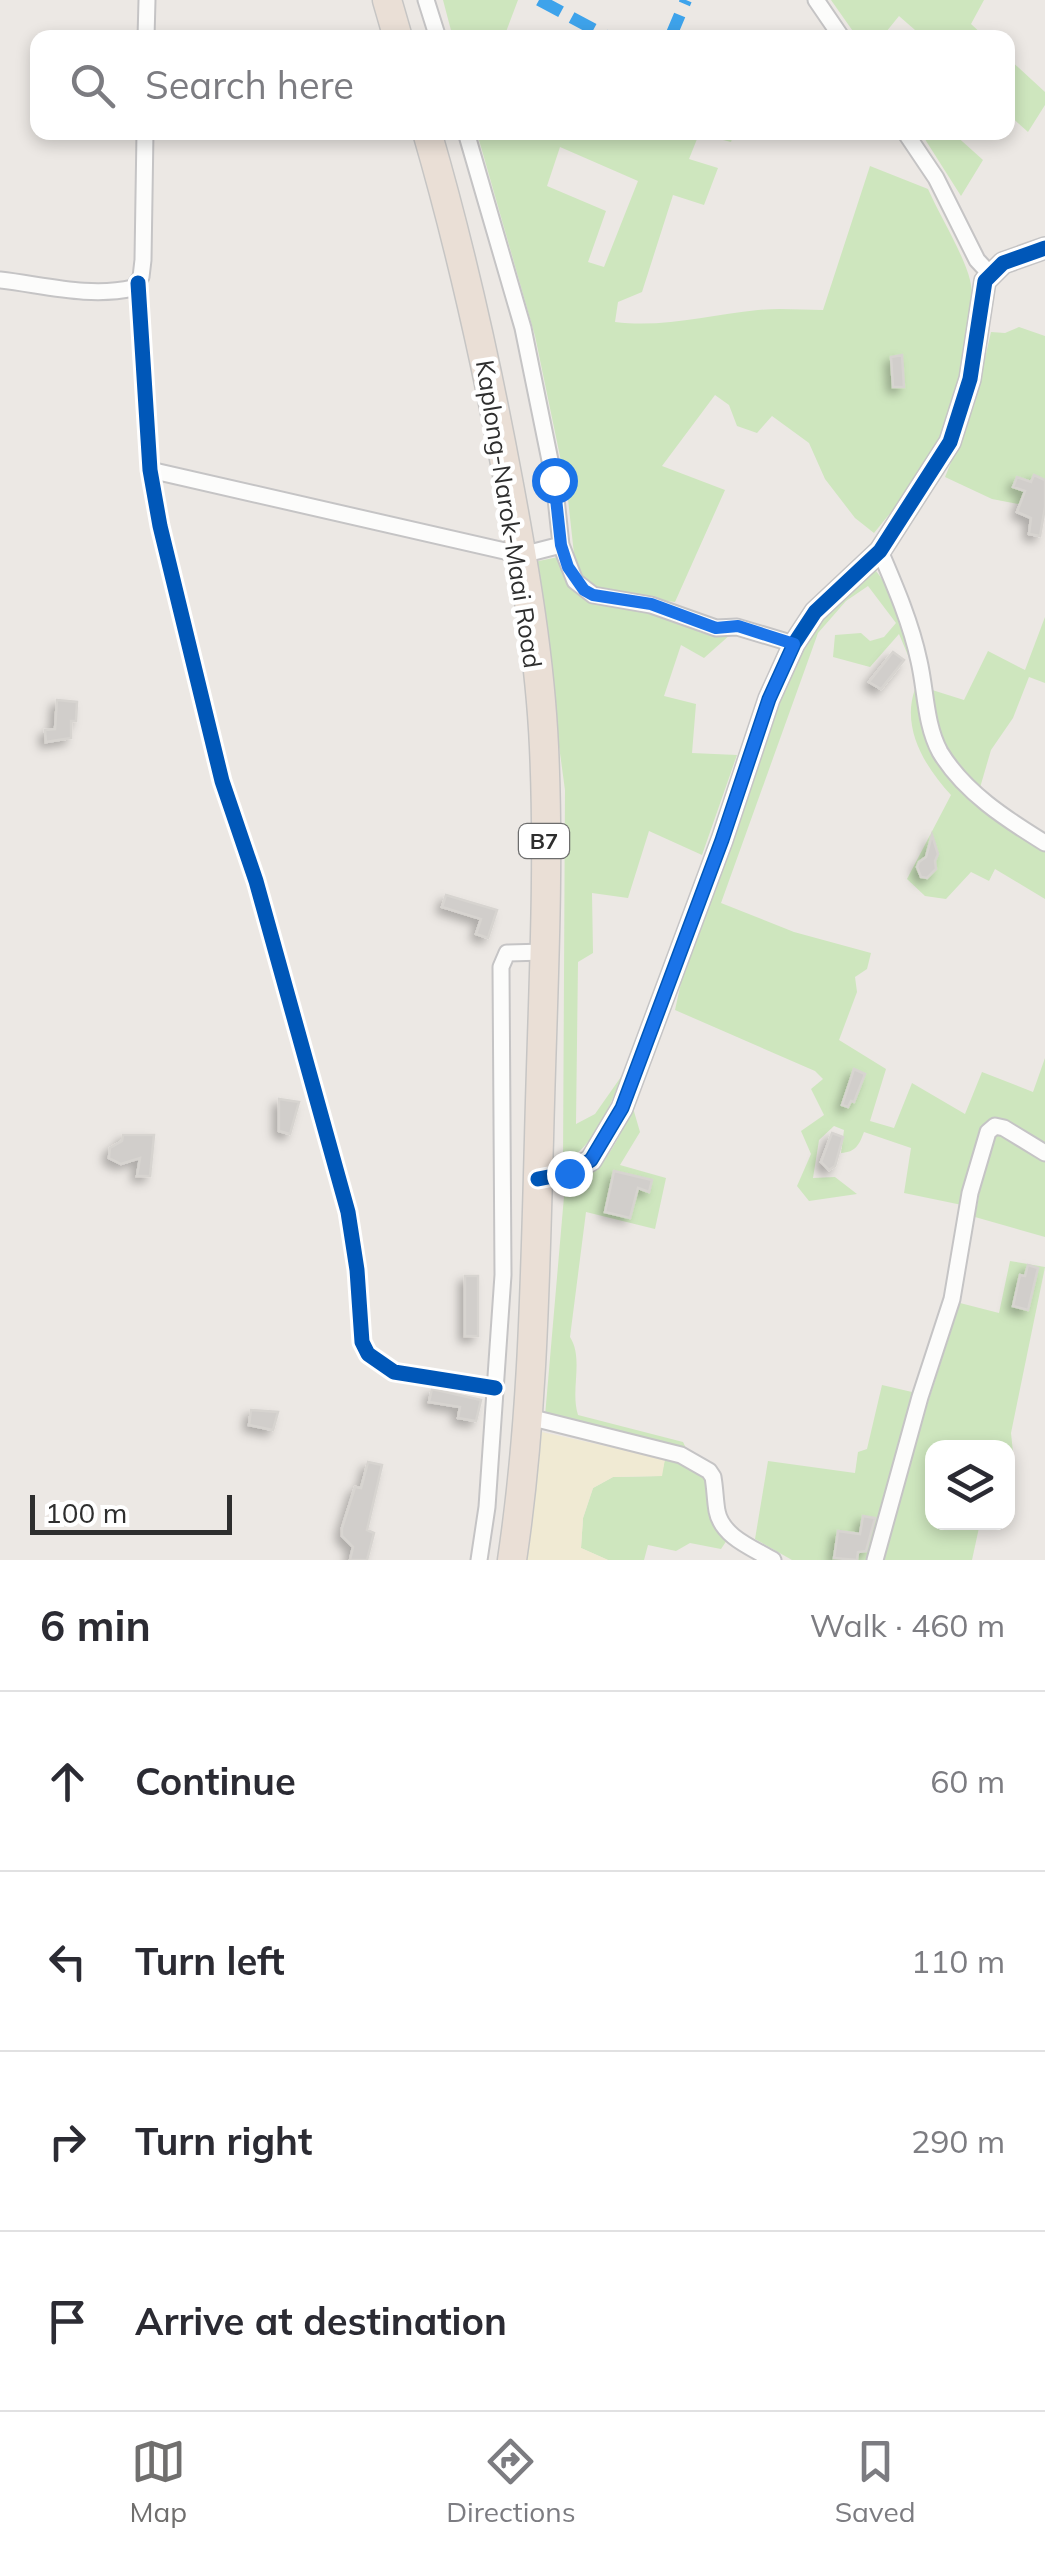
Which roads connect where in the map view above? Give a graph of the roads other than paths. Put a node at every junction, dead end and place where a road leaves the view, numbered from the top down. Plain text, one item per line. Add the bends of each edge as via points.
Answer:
1 (147, 0) edge
2 (386, 0) edge
3 (426, 0) edge
4 (816, 0) edge
5 (146, 30) edge
6 (395, 30) edge
7 (435, 30) edge
8 (837, 30) edge
9 (145, 140) edge
10 (429, 140) edge
11 (468, 140) edge
12 (910, 140) edge
13 (1045, 248) edge
14 (990, 274) junction
15 (0, 280) edge
16 (138, 283) junction
17 (150, 470) junction
18 (561, 545) junction
19 (880, 551) junction
20 (522, 555) junction
21 (794, 644) junction
22 (1045, 843) edge
23 (544, 952) junction
24 (1045, 1153) edge
25 (538, 1179) junction
26 (496, 1388) junction
27 (530, 1418) junction
28 (480, 1560) edge
29 (512, 1560) edge
30 (773, 1560) edge
31 (875, 1560) edge

1 - 5 street
2 - 6 highway
3 - 7 street
4 - 8 street
9 - 16 street
10 - 20 highway, Kaplong-Narok-Maai Road / B7 via 472,302
11 - 18 street via 522,328
12 - 14 street
13 - 14 street
14 - 19 street via 950,442
15 - 16 street via 116,292
16 - 17 street
17 - 20 street
17 - 26 street via 222,781 348,1212 362,1342 394,1372
18 - 20 street
18 - 21 street via 575,580 593,595
19 - 21 street via 814,612
19 - 22 street via 914,638 938,748 974,793
20 - 23 highway, Kaplong-Narok-Maai Road / B7 via 544,745
21 - 25 street via 622,1108 591,1160
23 - 25 highway, Kaplong-Narok-Maai Road / B7
23 - 26 street via 508,953 501,967 504,1275
24 - 31 street via 1004,1128 988,1132 952,1299
25 - 27 highway, Kaplong-Narok-Maai Road / B7
26 - 28 street
27 - 29 highway, Kaplong-Narok-Maai Road / B7
27 - 30 street via 695,1462 713,1477 723,1525

